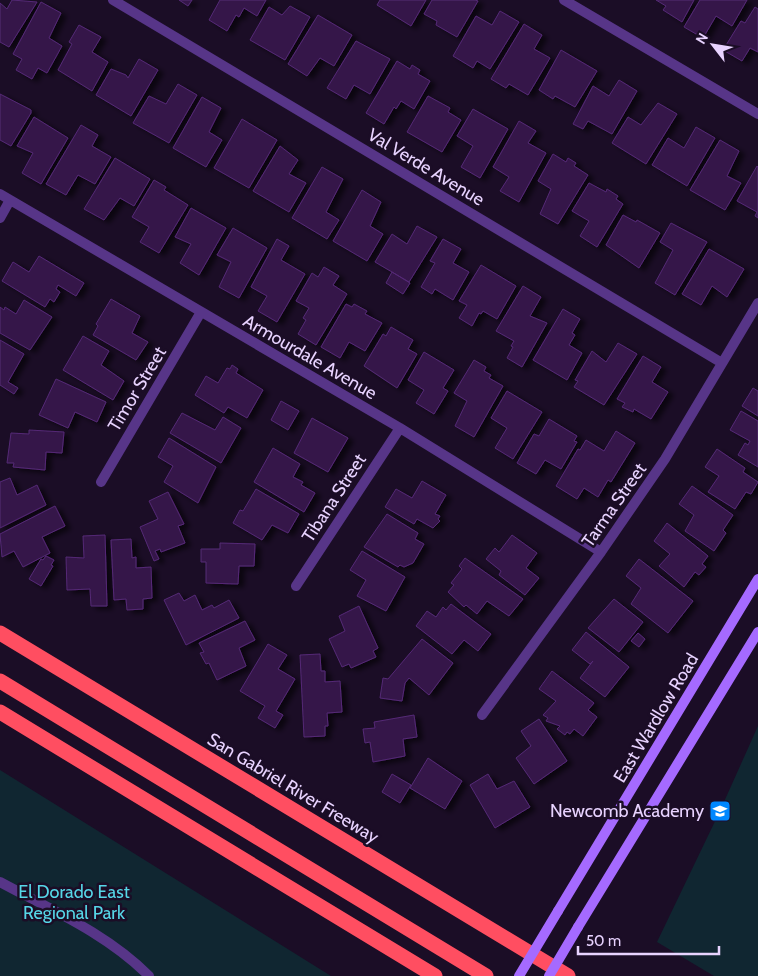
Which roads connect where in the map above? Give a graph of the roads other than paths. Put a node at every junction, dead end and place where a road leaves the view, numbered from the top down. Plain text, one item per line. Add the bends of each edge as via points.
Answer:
1 (113, 0) edge
2 (564, 0) edge
3 (758, 114) edge
4 (0, 194) edge
5 (10, 200) junction
6 (0, 218) edge
7 (758, 303) edge
8 (201, 312) junction
9 (722, 363) junction
10 (400, 428) junction
11 (101, 482) dead end
12 (601, 552) junction
13 (758, 579) edge
14 (296, 586) dead end
15 (758, 632) edge
16 (0, 633) edge
17 (0, 681) edge
18 (0, 712) edge
19 (482, 715) dead end
20 (0, 882) edge
21 (149, 976) edge
22 (435, 976) edge
23 (486, 976) edge
24 (519, 976) edge
25 (549, 976) edge
26 (568, 976) edge

1 - 9 street, Val Verde Avenue
2 - 3 street
4 - 5 street, Armourdale Avenue
5 - 6 street
5 - 8 street, Armourdale Avenue
7 - 9 street, Tarma Street
8 - 10 street, Armourdale Avenue
8 - 11 street, Timor Street
9 - 12 street, Tarma Street via 665,459
10 - 12 street, Armourdale Avenue
10 - 14 street, Tibana Street
12 - 19 street, Tarma Street
13 - 24 main road, East Wardlow Road, bridge
15 - 25 main road, bridge
16 - 26 highway, San Gabriel River Freeway
17 - 23 highway
18 - 22 highway
20 - 21 street via 104,939

